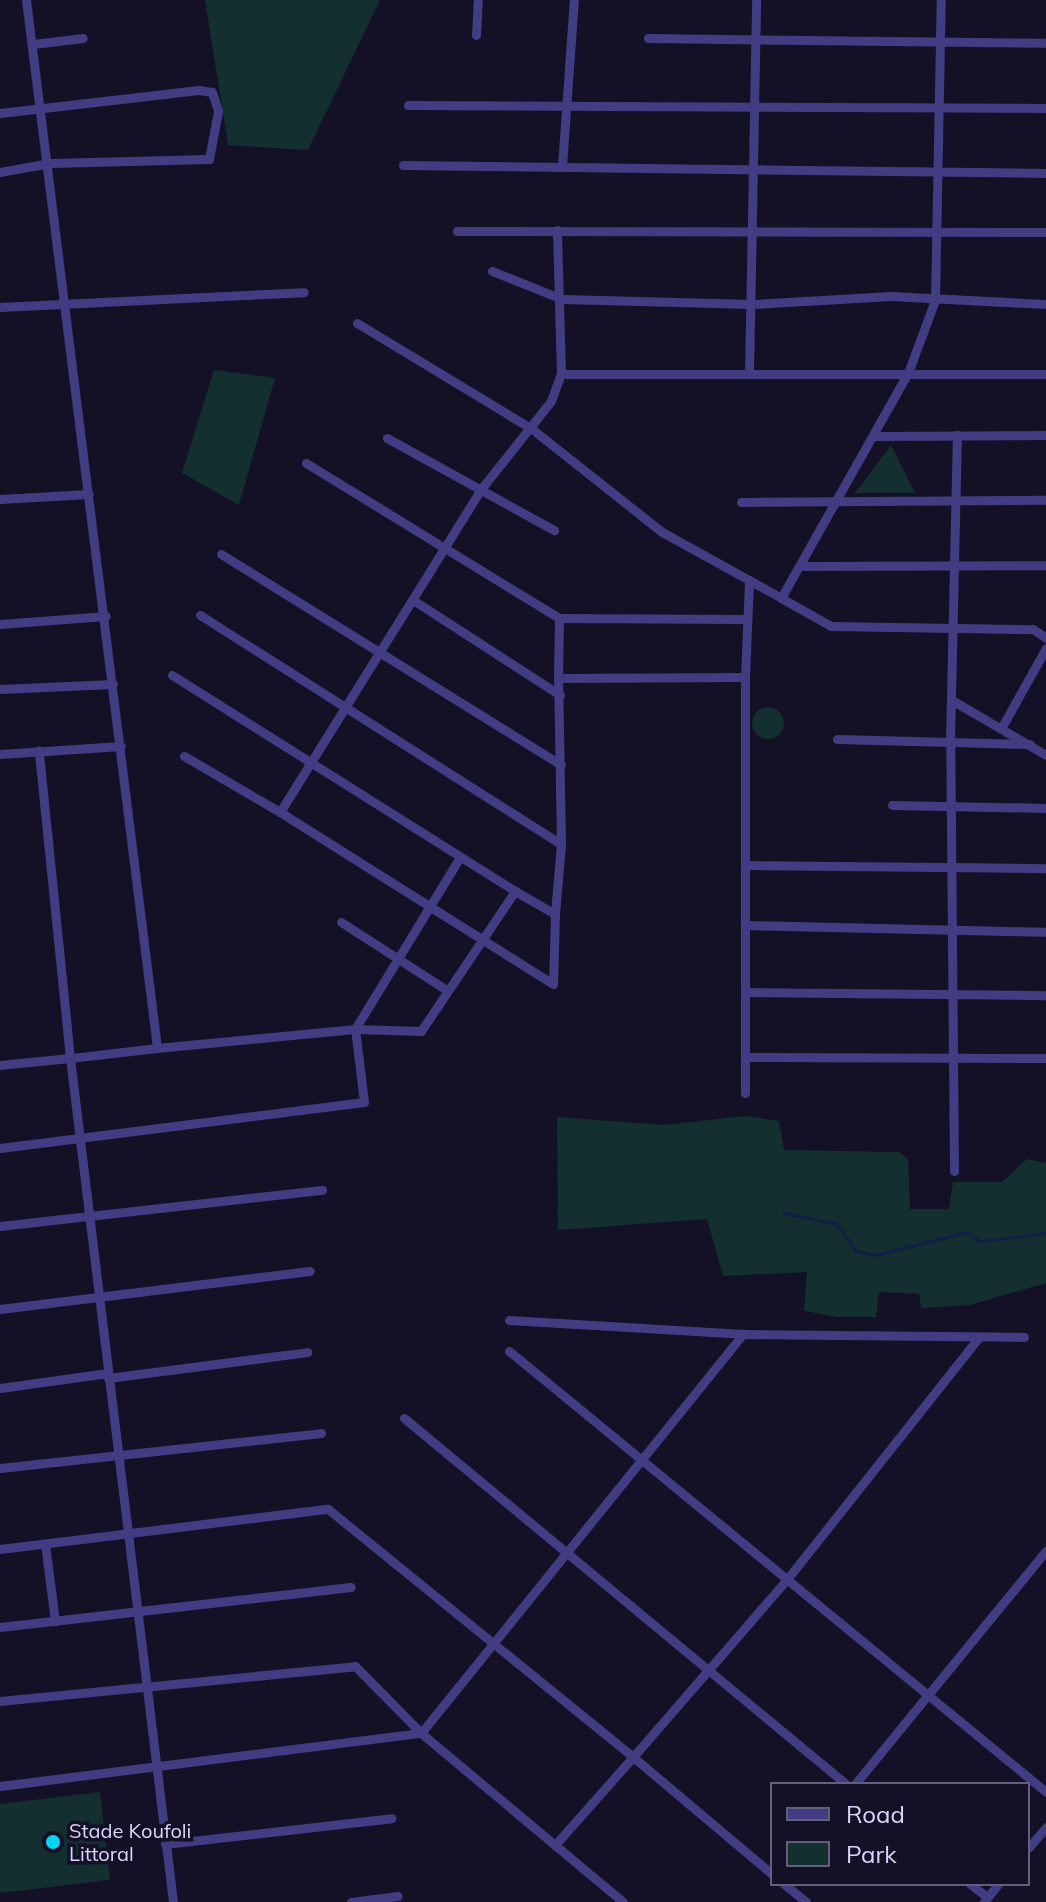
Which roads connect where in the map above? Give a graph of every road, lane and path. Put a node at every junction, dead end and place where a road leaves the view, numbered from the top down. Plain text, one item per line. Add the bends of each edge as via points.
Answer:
1 (26, 0) edge
2 (478, 0) edge
3 (574, 0) edge
4 (756, 0) edge
5 (941, 0) edge
6 (476, 35) dead end
7 (83, 38) dead end
8 (648, 38) dead end
9 (756, 40) junction
10 (939, 42) junction
11 (1046, 43) edge
12 (33, 44) junction
13 (569, 102) junction
14 (408, 105) dead end
15 (757, 107) junction
16 (41, 108) junction
17 (1046, 108) edge
18 (936, 109) junction
19 (0, 113) edge
20 (50, 163) junction
21 (403, 165) dead end
22 (562, 166) junction
23 (756, 168) junction
24 (0, 172) edge
25 (1046, 173) edge
26 (934, 174) junction
27 (557, 230) junction
28 (755, 230) junction
29 (457, 231) dead end
30 (934, 231) junction
31 (1046, 232) edge
32 (492, 271) dead end
33 (304, 292) dead end
34 (562, 299) junction
35 (935, 300) junction
36 (66, 303) junction
37 (753, 304) junction
38 (1046, 304) edge
39 (0, 307) edge
40 (357, 323) dead end
41 (749, 373) junction
42 (908, 373) junction
43 (561, 374) junction
44 (1046, 374) edge
45 (532, 429) junction
46 (957, 435) junction
47 (1046, 435) edge
48 (874, 436) junction
49 (387, 438) dead end
50 (306, 463) dead end
51 (481, 489) junction
52 (89, 494) junction
53 (958, 497) junction
54 (0, 499) edge
55 (1046, 500) edge
56 (839, 501) junction
57 (741, 502) dead end
58 (554, 530) dead end
59 (444, 549) junction
60 (221, 554) dead end
61 (957, 561) junction
62 (1046, 565) edge
63 (801, 566) junction
64 (749, 580) junction
65 (781, 598) junction
66 (413, 600) junction
67 (200, 615) dead end
68 (106, 616) junction
69 (559, 618) junction
70 (746, 619) junction
71 (0, 624) edge
72 (958, 629) junction
73 (1046, 638) edge
74 (1046, 648) edge
75 (380, 653) junction
76 (172, 675) dead end
77 (745, 677) junction
78 (558, 678) junction
79 (113, 684) junction
80 (0, 689) edge
81 (560, 695) junction
82 (955, 702) junction
83 (344, 707) junction
84 (1003, 725) junction
85 (837, 739) dead end
86 (950, 741) junction
87 (1030, 744) junction
88 (121, 746) junction
89 (39, 751) junction
90 (0, 754) edge
91 (1046, 755) edge
92 (184, 756) dead end
93 (312, 761) junction
94 (561, 765) junction
95 (892, 805) dead end
96 (952, 807) junction
97 (1046, 808) edge
98 (280, 812) junction
99 (561, 844) junction
100 (460, 857) junction
101 (745, 865) junction
102 (1046, 868) edge
103 (956, 869) junction
104 (515, 891) junction
105 (428, 907) junction
106 (555, 914) junction
107 (341, 922) dead end
108 (745, 925) junction
109 (956, 931) junction
110 (1046, 932) edge
111 (482, 941) junction
112 (396, 958) junction
113 (448, 991) junction
114 (745, 992) junction
115 (955, 995) junction
116 (1046, 995) edge
117 (355, 1029) junction
118 (157, 1048) junction
119 (745, 1057) junction
120 (70, 1058) junction
121 (955, 1058) junction
122 (1046, 1058) edge
123 (0, 1065) edge
124 (745, 1093) dead end
125 (78, 1139) junction
126 (0, 1148) edge
127 (954, 1171) dead end
128 (322, 1190) dead end
129 (88, 1215) junction
130 (0, 1226) edge
131 (310, 1271) dead end
132 (99, 1298) junction
133 (0, 1309) edge
134 (509, 1320) dead end
135 (743, 1334) junction
136 (1024, 1337) dead end
137 (978, 1338) junction
138 (509, 1351) dead end
139 (307, 1352) dead end
140 (108, 1376) junction
141 (0, 1388) edge
142 (404, 1418) dead end
143 (321, 1433) dead end
144 (119, 1457) junction
145 (646, 1462) junction
146 (0, 1468) edge
147 (128, 1535) junction
148 (45, 1544) junction
149 (0, 1549) edge
150 (1046, 1551) edge
151 (570, 1554) junction
152 (788, 1578) junction
153 (351, 1587) dead end
154 (136, 1612) junction
155 (55, 1621) junction
156 (0, 1627) edge
157 (495, 1642) junction
158 (712, 1669) junction
159 (144, 1685) junction
160 (927, 1695) junction
161 (0, 1701) edge
162 (421, 1733) junction
163 (633, 1757) junction
164 (155, 1767) junction
165 (844, 1782) edge
166 (857, 1782) edge
167 (0, 1786) edge
168 (1046, 1792) edge
169 (392, 1818) dead end
170 (1046, 1827) edge
171 (165, 1844) junction
172 (555, 1845) junction
173 (1030, 1846) edge
174 (770, 1872) edge
175 (786, 1886) edge
176 (398, 1896) dead end
177 (173, 1902) edge
178 (351, 1902) edge
179 (623, 1902) edge
180 (806, 1902) edge

1 - 12 street
2 - 6 street
3 - 13 street
4 - 9 street
5 - 10 street
7 - 12 street
8 - 9 street
9 - 10 street
9 - 15 street
10 - 11 street
10 - 18 street
12 - 16 street
13 - 14 street
13 - 15 street
13 - 22 street
15 - 18 street
15 - 23 street
16 - 19 street
16 - 20 street
16 - 20 street via 199,90 212,92 218,111 209,159
17 - 18 street
18 - 26 street
20 - 24 street
20 - 36 street
21 - 22 street
22 - 23 street
23 - 26 street
23 - 28 street
25 - 26 street
26 - 30 street
27 - 28 street
27 - 29 street
27 - 34 street
28 - 30 street
28 - 37 street
30 - 31 street
30 - 35 street
32 - 34 street
33 - 36 street
34 - 37 street
34 - 43 street
35 - 37 street
35 - 38 street
35 - 42 street
36 - 39 street
36 - 52 street
37 - 41 street
40 - 45 street
41 - 42 street
41 - 43 street
42 - 44 street
42 - 48 street
43 - 45 street
45 - 51 street
45 - 64 street via 662,532
46 - 47 street
46 - 48 street
46 - 53 street
48 - 56 street
49 - 51 street
50 - 59 street
51 - 58 street
51 - 59 street
52 - 54 street
52 - 68 street
53 - 55 street
53 - 56 street
53 - 61 street
56 - 57 street
56 - 63 street
59 - 66 street
59 - 69 street
60 - 75 street
61 - 62 street
61 - 63 street
61 - 72 street
63 - 65 street
64 - 65 street
64 - 70 street
65 - 72 street via 831,626
66 - 75 street
66 - 81 street
67 - 83 street
68 - 71 street
68 - 79 street
69 - 70 street
69 - 78 street
70 - 77 street
72 - 73 street via 1033,629
72 - 82 street
74 - 84 street
75 - 83 street
75 - 94 street
76 - 93 street
77 - 78 street
77 - 101 street
78 - 81 street
79 - 80 street
79 - 88 street
81 - 94 street
82 - 84 street
82 - 86 street
83 - 93 street
83 - 99 street
84 - 87 street
85 - 86 street
86 - 87 street
86 - 96 street
87 - 91 street
88 - 89 street
88 - 118 street
89 - 90 street
89 - 120 street
92 - 98 street
93 - 98 street
93 - 100 street
94 - 99 street
95 - 96 street
96 - 97 street
96 - 103 street
98 - 105 street
99 - 106 street
100 - 104 street
100 - 105 street
101 - 103 street
101 - 108 street
102 - 103 street
103 - 109 street
104 - 106 street
104 - 111 street
105 - 111 street
105 - 112 street
106 - 111 street via 553,984
107 - 112 street
108 - 109 street
108 - 114 street
109 - 110 street
109 - 115 street
111 - 113 street
112 - 113 street
112 - 117 street
113 - 117 street via 421,1031
114 - 115 street
114 - 119 street
115 - 116 street
115 - 121 street
117 - 118 street
117 - 125 street via 364,1102
118 - 120 street
119 - 121 street
119 - 124 street
120 - 123 street
120 - 125 street
121 - 122 street
121 - 127 street
125 - 126 street
125 - 129 street
128 - 129 street
129 - 130 street
129 - 132 street
131 - 132 street
132 - 133 street
132 - 140 street
134 - 135 street
135 - 137 street
135 - 145 street
136 - 137 street
137 - 152 street
138 - 145 street
139 - 140 street
140 - 141 street
140 - 144 street
142 - 151 street
143 - 144 street
144 - 146 street
144 - 147 street
145 - 151 street
145 - 152 street
147 - 148 street
147 - 154 street
147 - 157 street via 328,1509
148 - 149 street
148 - 155 street
150 - 160 street
151 - 157 street
151 - 158 street
152 - 158 street
152 - 160 street
153 - 154 street
154 - 155 street
154 - 159 street
155 - 156 street
157 - 162 street
157 - 163 street
158 - 163 street
158 - 165 street
159 - 161 street
159 - 162 street via 355,1666
159 - 164 street
160 - 166 street
160 - 168 street
162 - 164 street
162 - 172 street
163 - 172 street
163 - 174 street
164 - 167 street
164 - 171 street
169 - 171 street
170 - 173 street
171 - 177 street
172 - 179 street
175 - 180 street
176 - 178 street

